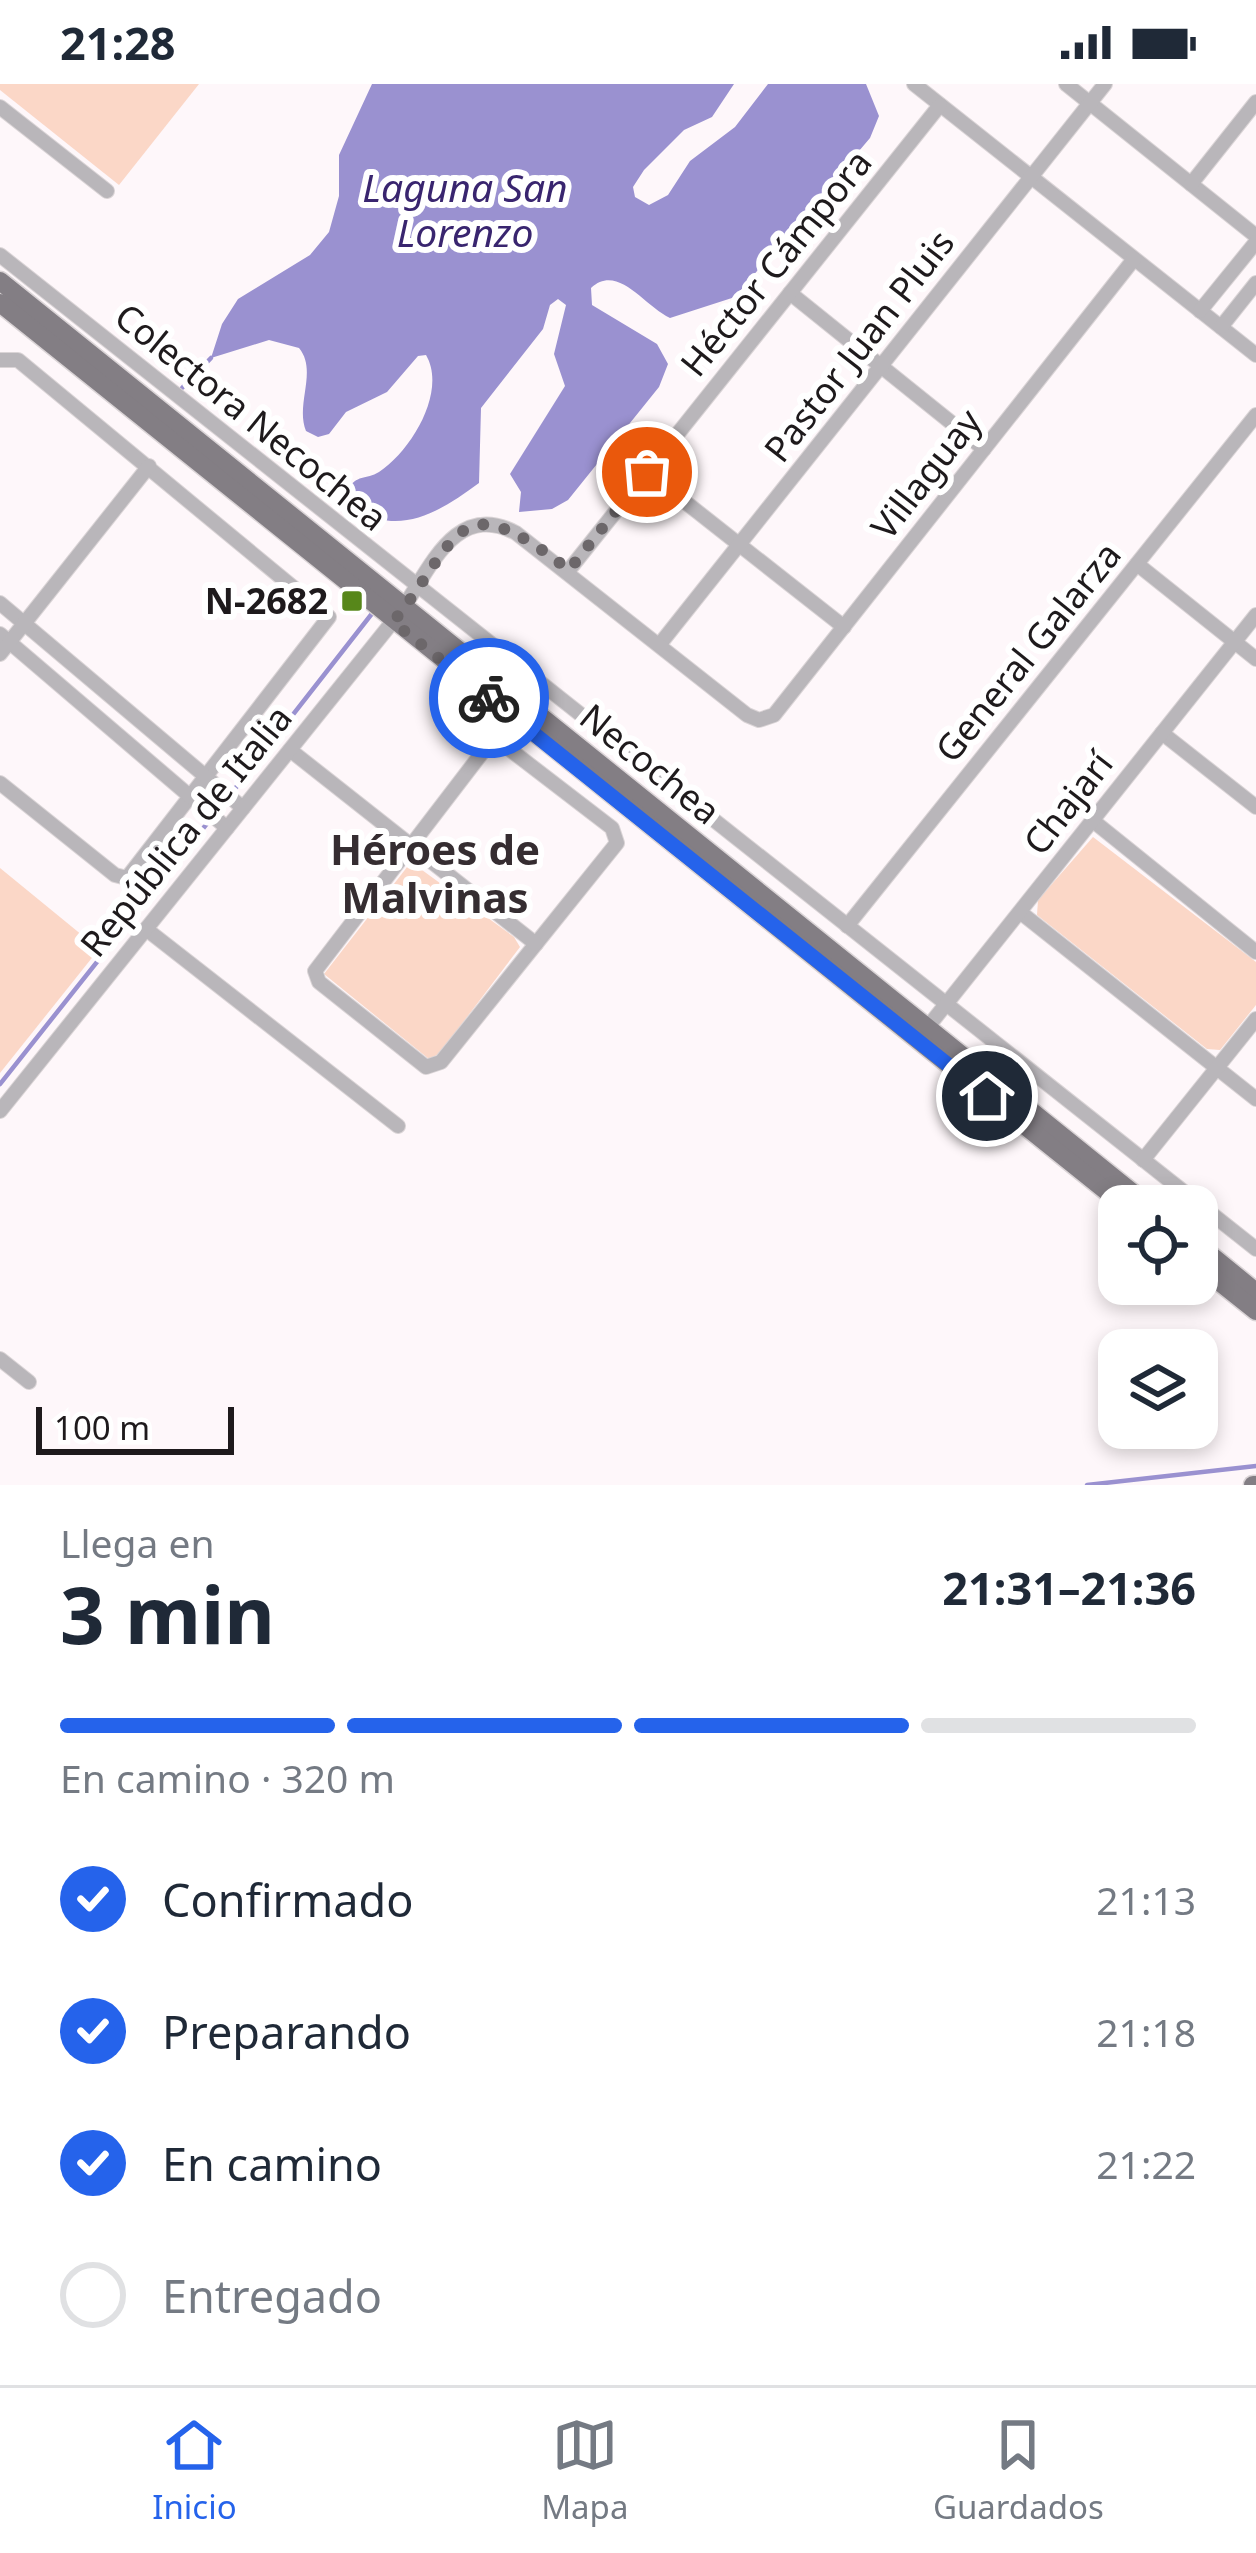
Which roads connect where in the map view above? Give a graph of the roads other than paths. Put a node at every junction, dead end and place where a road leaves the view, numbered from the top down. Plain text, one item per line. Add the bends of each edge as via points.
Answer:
1 (914, 84) edge
2 (1066, 84) edge
3 (1105, 84) edge
4 (1256, 102) edge
5 (1090, 103) junction
6 (940, 105) junction
7 (0, 107) edge
8 (1031, 177) junction
9 (1191, 184) junction
10 (107, 191) dead end
11 (1256, 239) edge
12 (0, 255) edge
13 (1134, 259) junction
14 (0, 280) edge
15 (1256, 284) edge
16 (790, 293) junction
17 (0, 303) edge
18 (1200, 311) junction
19 (1221, 328) junction
20 (1256, 356) edge
21 (4, 358) edge
22 (881, 366) junction
23 (1256, 415) edge
24 (984, 449) junction
25 (149, 466) junction
26 (647, 472) junction
27 (740, 544) junction
28 (1137, 564) junction
29 (569, 570) junction
30 (417, 587) junction
31 (0, 603) edge
32 (398, 615) junction
33 (1256, 615) edge
34 (24, 624) junction
35 (844, 626) junction
36 (1234, 642) junction
37 (3, 644) edge
38 (660, 644) junction
39 (1256, 659) edge
40 (1162, 733) junction
41 (290, 750) junction
42 (207, 778) junction
43 (0, 783) edge
44 (192, 798) junction
45 (1256, 807) edge
46 (243, 808) junction
47 (1093, 820) junction
48 (227, 828) junction
49 (411, 845) junction
50 (1020, 912) junction
51 (847, 926) junction
52 (146, 929) junction
53 (536, 944) junction
54 (1256, 952) edge
55 (946, 1005) junction
56 (1256, 1018) edge
57 (927, 1028) junction
58 (1217, 1068) junction
59 (1256, 1099) edge
60 (0, 1111) edge
61 (398, 1126) dead end
62 (1143, 1160) junction
63 (1099, 1185) edge
64 (1123, 1185) edge
65 (1256, 1249) edge
66 (1218, 1261) edge
67 (1218, 1281) edge
68 (1256, 1292) edge
69 (1256, 1311) edge
70 (0, 1359) edge
71 (29, 1382) dead end

1 - 6 street
2 - 5 street
3 - 5 street, Pastor Juan Pluis
4 - 9 street
5 - 8 street, Pastor Juan Pluis
5 - 9 street
6 - 8 street
6 - 16 street, Héctor Cámpora
7 - 10 street
8 - 13 street
8 - 22 street, Pastor Juan Pluis
9 - 11 street
11 - 18 street
12 - 30 street, Colectora Necochea
13 - 18 street
13 - 24 street, Villaguay
14 - 32 main road, Necochea
15 - 19 street
16 - 22 street
16 - 26 street, Héctor Cámpora
17 - 32 main road, Necochea
18 - 19 street
19 - 20 street
21 - 25 street
22 - 24 street
22 - 27 street, Pastor Juan Pluis
23 - 28 street, General Galarza
24 - 35 street, Villaguay
25 - 34 street
25 - 42 street, República de Italia via 329,617
26 - 27 street
26 - 29 street, Héctor Cámpora
27 - 35 street
27 - 38 street, Pastor Juan Pluis
28 - 36 street
28 - 51 street, General Galarza
29 - 30 street, República de Italia via 516,533 480,523 454,535
29 - 38 street
30 - 32 street, República de Italia
30 - 51 street, Colectora Necochea
31 - 34 street
32 - 41 street, República de Italia
32 - 57 main road, Necochea
32 - 63 main road, Necochea
33 - 36 street, Chajarí
34 - 37 street
34 - 42 street
35 - 38 street, Villaguay via 774,715 759,720
36 - 39 street
36 - 40 street, Chajarí
37 - 44 street
40 - 45 street
40 - 47 street, Chajarí
41 - 46 street, República de Italia
41 - 49 street
42 - 44 street, República de Italia
42 - 46 street
43 - 44 street, República de Italia via 122,878
44 - 48 street
46 - 48 street, República de Italia
47 - 50 street, Chajarí
47 - 54 street
48 - 52 street, República de Italia
49 - 53 street
49 - 53 street via 496,742 617,837
49 - 53 street via 315,975 430,1067
50 - 55 street, Chajarí
50 - 58 street
51 - 55 street, Colectora Necochea
52 - 60 street, República de Italia
52 - 61 street
55 - 57 street, Chajarí
55 - 62 street, Colectora Necochea
56 - 58 street
57 - 64 main road, Necochea
58 - 59 street
58 - 62 street
62 - 65 street, Colectora Necochea
66 - 68 main road
67 - 69 main road
70 - 71 street

